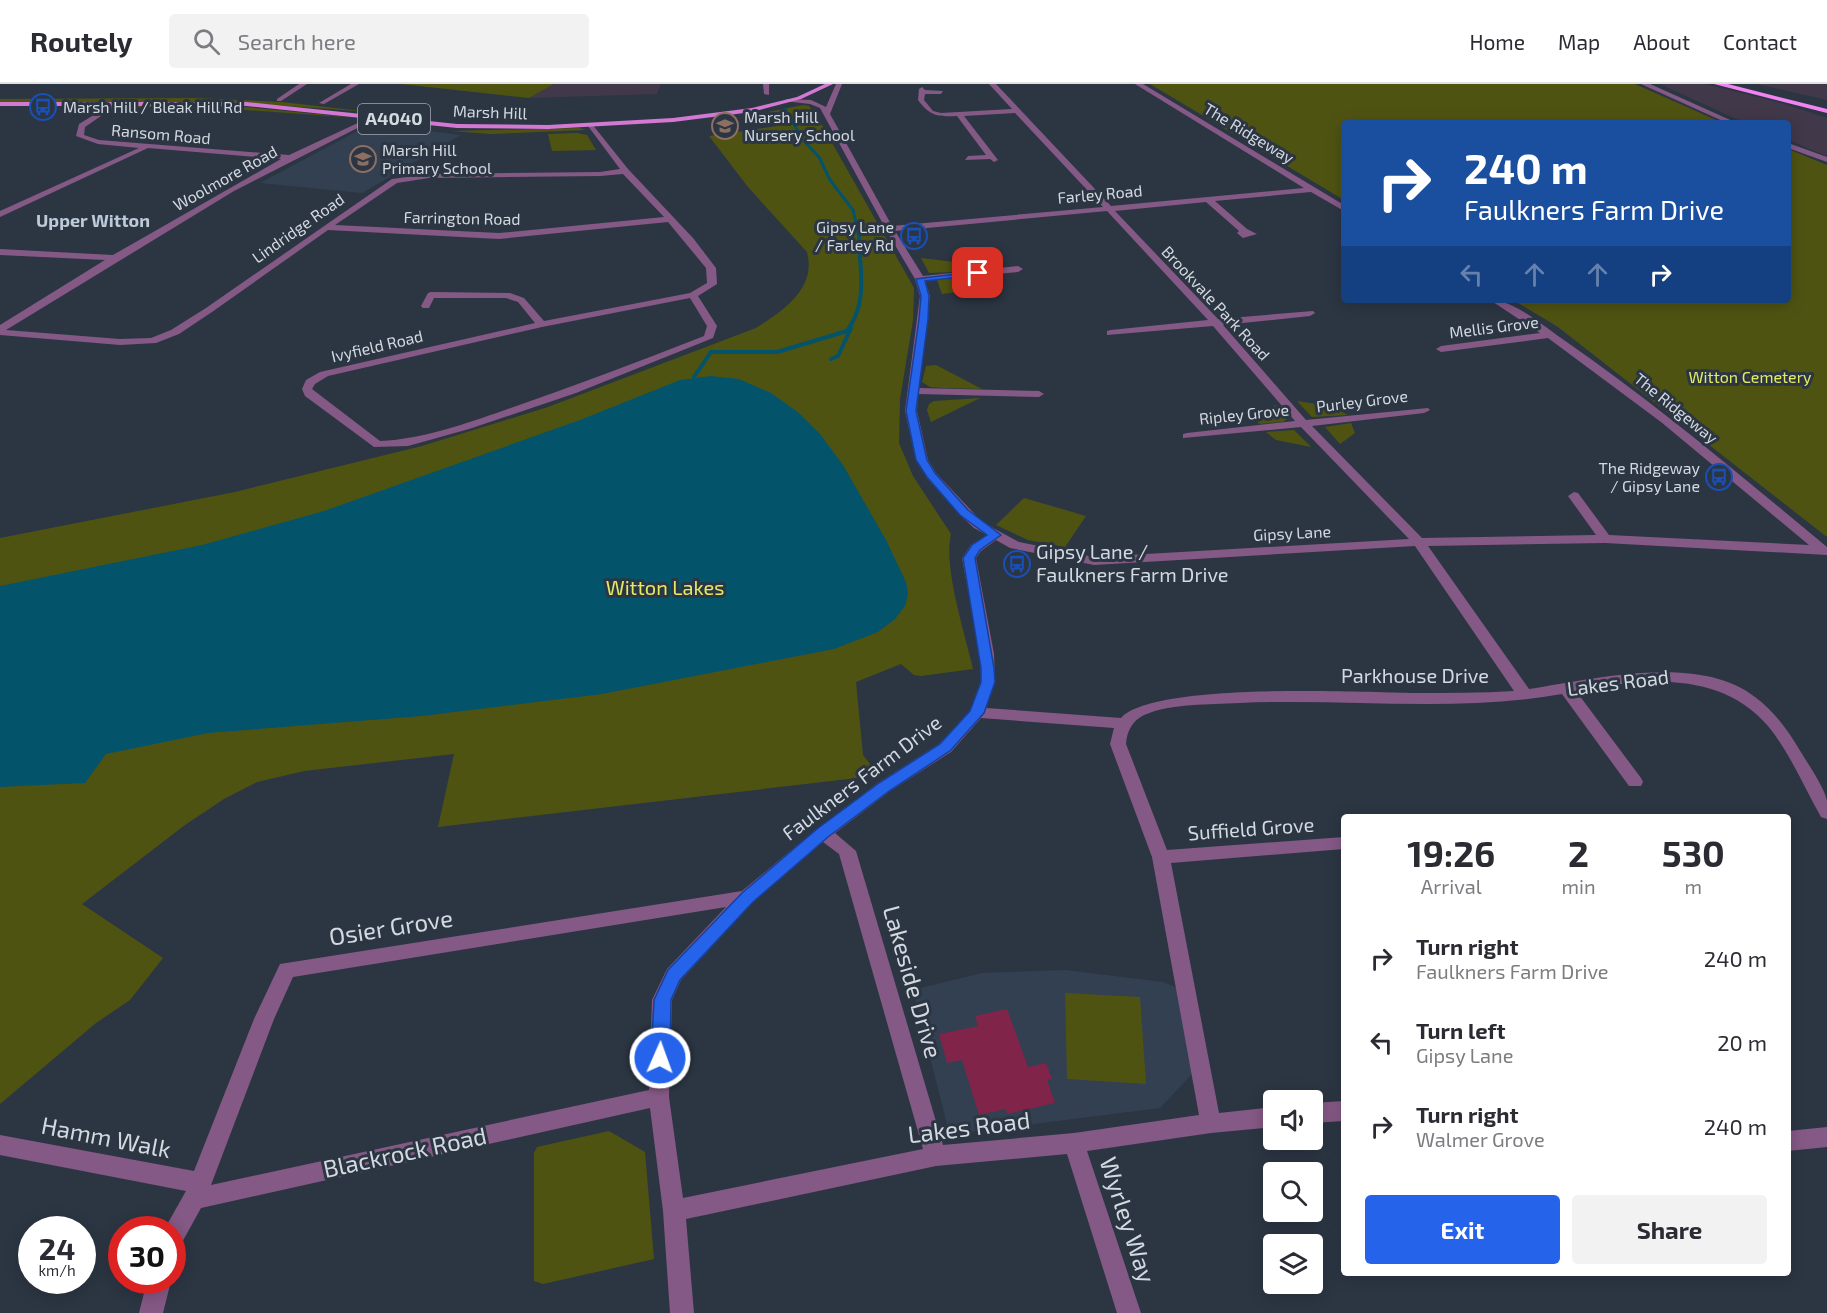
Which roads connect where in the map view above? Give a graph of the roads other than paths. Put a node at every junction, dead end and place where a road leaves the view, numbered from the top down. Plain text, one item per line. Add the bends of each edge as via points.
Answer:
1 (304, 84) edge
2 (356, 84) edge
3 (766, 84) edge
4 (830, 84) edge
5 (839, 84) edge
6 (992, 84) edge
7 (1138, 84) edge
8 (1644, 84) edge
9 (1718, 84) edge
10 (1743, 84) edge
11 (790, 91) dead end
12 (941, 92) dead end
13 (767, 94) dead end
14 (0, 97) edge
15 (279, 100) junction
16 (787, 101) junction
17 (117, 103) junction
18 (322, 103) junction
19 (0, 104) edge
20 (1827, 104) edge
21 (387, 111) junction
22 (1017, 111) junction
23 (1827, 111) edge
24 (827, 114) junction
25 (960, 115) junction
26 (375, 117) junction
27 (1726, 120) edge
28 (592, 126) junction
29 (147, 146) junction
30 (1791, 146) edge
31 (292, 158) junction
32 (968, 158) dead end
33 (1827, 160) edge
34 (625, 171) junction
35 (1312, 190) junction
36 (1208, 200) junction
37 (1341, 207) edge
38 (1107, 209) junction
39 (0, 214) edge
40 (668, 219) junction
41 (326, 227) junction
42 (890, 229) junction
43 (1244, 231) dead end
44 (0, 252) edge
45 (114, 258) junction
46 (1018, 269) dead end
47 (920, 279) junction
48 (693, 295) junction
49 (1500, 303) edge
50 (426, 306) dead end
51 (1310, 313) dead end
52 (1216, 323) junction
53 (542, 324) junction
54 (0, 330) edge
55 (1111, 333) dead end
56 (1551, 335) junction
57 (1441, 349) dead end
58 (913, 391) junction
59 (1039, 394) dead end
60 (1424, 410) dead end
61 (1304, 424) junction
62 (1187, 436) dead end
63 (1574, 496) dead end
64 (995, 535) junction
65 (1605, 539) junction
66 (1419, 542) junction
67 (1825, 552) edge
68 (1566, 689) junction
69 (1525, 695) junction
70 (977, 713) junction
71 (1124, 723) junction
72 (1635, 782) dead end
73 (1827, 813) edge
74 (823, 833) junction
75 (1341, 843) edge
76 (1161, 857) junction
77 (747, 897) junction
78 (659, 1097) junction
79 (1341, 1111) edge
80 (1323, 1112) edge
81 (1263, 1118) edge
82 (1211, 1123) junction
83 (1827, 1137) edge
84 (1791, 1141) edge
85 (1074, 1143) junction
86 (0, 1145) edge
87 (936, 1156) junction
88 (197, 1191) junction
89 (674, 1211) junction
90 (184, 1216) edge
91 (156, 1294) edge
92 (151, 1313) edge
93 (682, 1313) edge
94 (1129, 1313) edge

1 - 15 street
2 - 18 street
3 - 13 street
4 - 16 main road, Marsh Hill / A4040
5 - 24 street
6 - 22 street, Brookvale Park Road
7 - 35 street, The Ridgeway
8 - 27 street
9 - 23 highway
10 - 20 highway
11 - 21 main road, Marsh Hill / A4040 via 723,108 579,122 486,122
12 - 25 street via 922,90 921,100 932,112
14 - 15 main road, Marsh Hill / A4040
15 - 18 main road, Marsh Hill / A4040
16 - 24 street via 821,104
16 - 28 main road, Marsh Hill / A4040 via 708,116
17 - 19 main road, Marsh Hill / A4040
17 - 26 main road, Marsh Hill / A4040 via 272,106
17 - 29 street, Ransom Road via 82,126 80,136 98,142
18 - 21 main road, Marsh Hill / A4040
21 - 26 main road
22 - 25 street
22 - 38 street, Brookvale Park Road
24 - 42 street, Gipsy Lane
25 - 32 street via 992,159
26 - 28 main road, Marsh Hill / A4040 via 494,127
26 - 31 street, Woolmore Road
28 - 34 street
29 - 31 street, Ransom Road
29 - 39 street
30 - 33 street
31 - 45 street, Woolmore Road
34 - 40 street
34 - 41 street, Lindridge Road via 403,180 390,184
35 - 36 street, Farley Road
35 - 37 street, The Ridgeway
36 - 38 street, Farley Road
36 - 43 street
38 - 42 street, Farley Road
38 - 52 street, Brookvale Park Road
40 - 41 street, Farrington Road via 499,236
40 - 48 street via 711,268 712,284
41 - 54 street, Lindridge Road via 209,310 175,332 152,341 120,342
42 - 47 street, Gipsy Lane
44 - 45 street
45 - 54 street, Woolmore Road
46 - 47 street
47 - 58 street, Gipsy Lane via 925,296
48 - 53 street, Ivyfield Road
48 - 53 street, Ivyfield Road via 712,326 702,342 572,391 408,443 378,446 307,389 310,382 324,374
49 - 56 street, The Ridgeway
50 - 53 street via 431,295 507,295 521,300
51 - 52 street
52 - 55 street
52 - 61 street, Brookvale Park Road
56 - 57 street, Mellis Grove
56 - 67 street, The Ridgeway via 1660,414
58 - 59 street
58 - 64 street, Gipsy Lane via 911,411 922,460 964,512
60 - 61 street, Purley Grove
61 - 62 street, Ripley Grove
61 - 66 street, Brookvale Park Road
63 - 65 street
64 - 66 street, Gipsy Lane via 1015,545 1094,561
64 - 70 street, Faulkners Farm Drive via 969,558 987,654 988,682
65 - 66 street, Gipsy Lane
65 - 67 street, Gipsy Lane
66 - 69 street, Parkhouse Drive
68 - 69 street, Lakes Road
68 - 72 street
68 - 73 street, Lakes Road via 1674,675 1708,681 1730,690 1773,722
69 - 71 street, Parkhouse Drive via 1471,699 1253,697 1142,711
70 - 71 street
70 - 74 street, Faulkners Farm Drive via 945,748
71 - 76 street via 1118,733 1118,744
74 - 77 street, Faulkners Farm Drive
74 - 87 street, Lakeside Drive via 847,851
75 - 76 street, Suffield Grove
76 - 82 street
77 - 78 street, Faulkners Farm Drive via 674,975 662,1000
77 - 88 street, Osier Grove via 287,970
78 - 88 street, Blackrock Road
78 - 89 street, Faulkners Farm Drive
79 - 80 street
81 - 82 street, Lakes Road
82 - 85 street, Lakes Road
83 - 84 street
85 - 87 street, Lakes Road
85 - 94 street, Wyrley Way
86 - 88 street, Hamm Walk
87 - 89 street, Lakes Road
88 - 90 street
89 - 93 street, Faulkners Farm Drive
91 - 92 street

